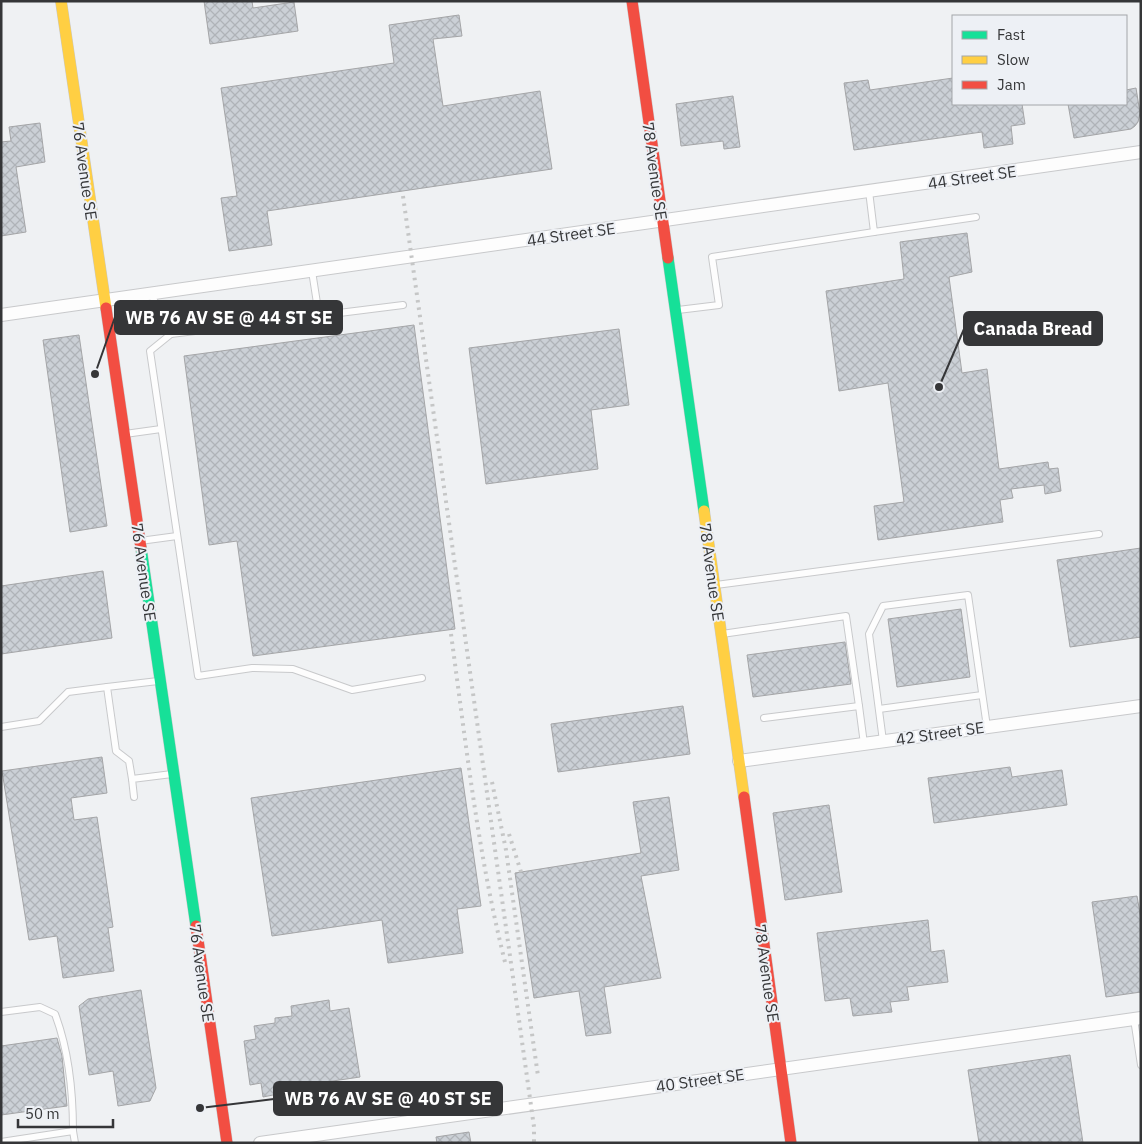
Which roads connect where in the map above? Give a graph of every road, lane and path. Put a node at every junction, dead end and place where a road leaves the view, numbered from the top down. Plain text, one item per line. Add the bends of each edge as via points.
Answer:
1 (61, 1) edge
2 (632, 1) edge
3 (1141, 152) edge
4 (869, 192) junction
5 (976, 217) dead end
6 (662, 221) junction
7 (874, 232) junction
8 (312, 271) junction
9 (151, 294) junction
10 (104, 300) junction
11 (403, 305) dead end
12 (675, 310) junction
13 (1, 315) edge
14 (319, 316) junction
15 (171, 334) junction
16 (161, 429) junction
17 (123, 434) junction
18 (1099, 534) dead end
19 (177, 536) junction
20 (139, 541) junction
21 (714, 585) junction
22 (721, 634) junction
23 (422, 678) dead end
24 (160, 681) junction
25 (107, 687) junction
26 (982, 695) junction
27 (859, 706) junction
28 (1141, 706) edge
29 (879, 709) junction
30 (764, 718) dead end
31 (1, 727) edge
32 (987, 727) junction
33 (883, 741) junction
34 (864, 744) junction
35 (739, 761) junction
36 (173, 774) junction
37 (132, 779) junction
38 (134, 797) dead end
39 (1, 1012) edge
40 (1137, 1019) edge
41 (1141, 1065) edge
42 (780, 1068) junction
43 (73, 1131) junction
44 (1, 1142) edge
45 (75, 1143) edge
46 (227, 1143) edge
47 (260, 1143) edge
48 (791, 1143) edge

1 - 10 street, 76 Avenue SE
2 - 6 street, 78 Avenue SE
3 - 4 street, 44 Street SE
4 - 6 street, 44 Street SE
4 - 7 lane
5 - 7 lane
6 - 8 street, 44 Street SE
6 - 12 street, 78 Avenue SE
7 - 12 lane via 712,257 719,305
8 - 9 street, 44 Street SE
8 - 14 lane
9 - 10 street, 44 Street SE
9 - 15 lane
10 - 13 street, 44 Street SE
10 - 17 street, 76 Avenue SE
11 - 14 lane
12 - 21 street, 78 Avenue SE
14 - 15 lane
15 - 16 lane via 150,351
16 - 17 lane
16 - 19 lane
17 - 20 street, 76 Avenue SE
18 - 21 lane
19 - 20 lane
19 - 23 lane via 198,676 252,668 293,670 352,690
20 - 24 street, 76 Avenue SE
21 - 22 street, 78 Avenue SE
22 - 27 lane via 846,616
22 - 35 street, 78 Avenue SE
24 - 25 lane
24 - 36 street, 76 Avenue SE
25 - 31 lane via 68,692 39,721
25 - 37 lane via 116,751 129,762
26 - 29 lane
26 - 29 lane via 968,595 883,606 869,634
26 - 32 lane
27 - 30 lane
27 - 34 lane
28 - 32 street, 42 Street SE
29 - 33 lane
32 - 33 street, 42 Street SE
33 - 34 street, 42 Street SE
34 - 35 street, 42 Street SE
35 - 42 street, 78 Avenue SE
36 - 37 lane
36 - 46 street, 76 Avenue SE
37 - 38 lane
39 - 43 lane via 40,1007 55,1014 63,1036 73,1106
40 - 41 lane
40 - 42 street, 40 Street SE
42 - 47 street, 40 Street SE
42 - 48 street, 78 Avenue SE
43 - 44 lane
43 - 45 lane

